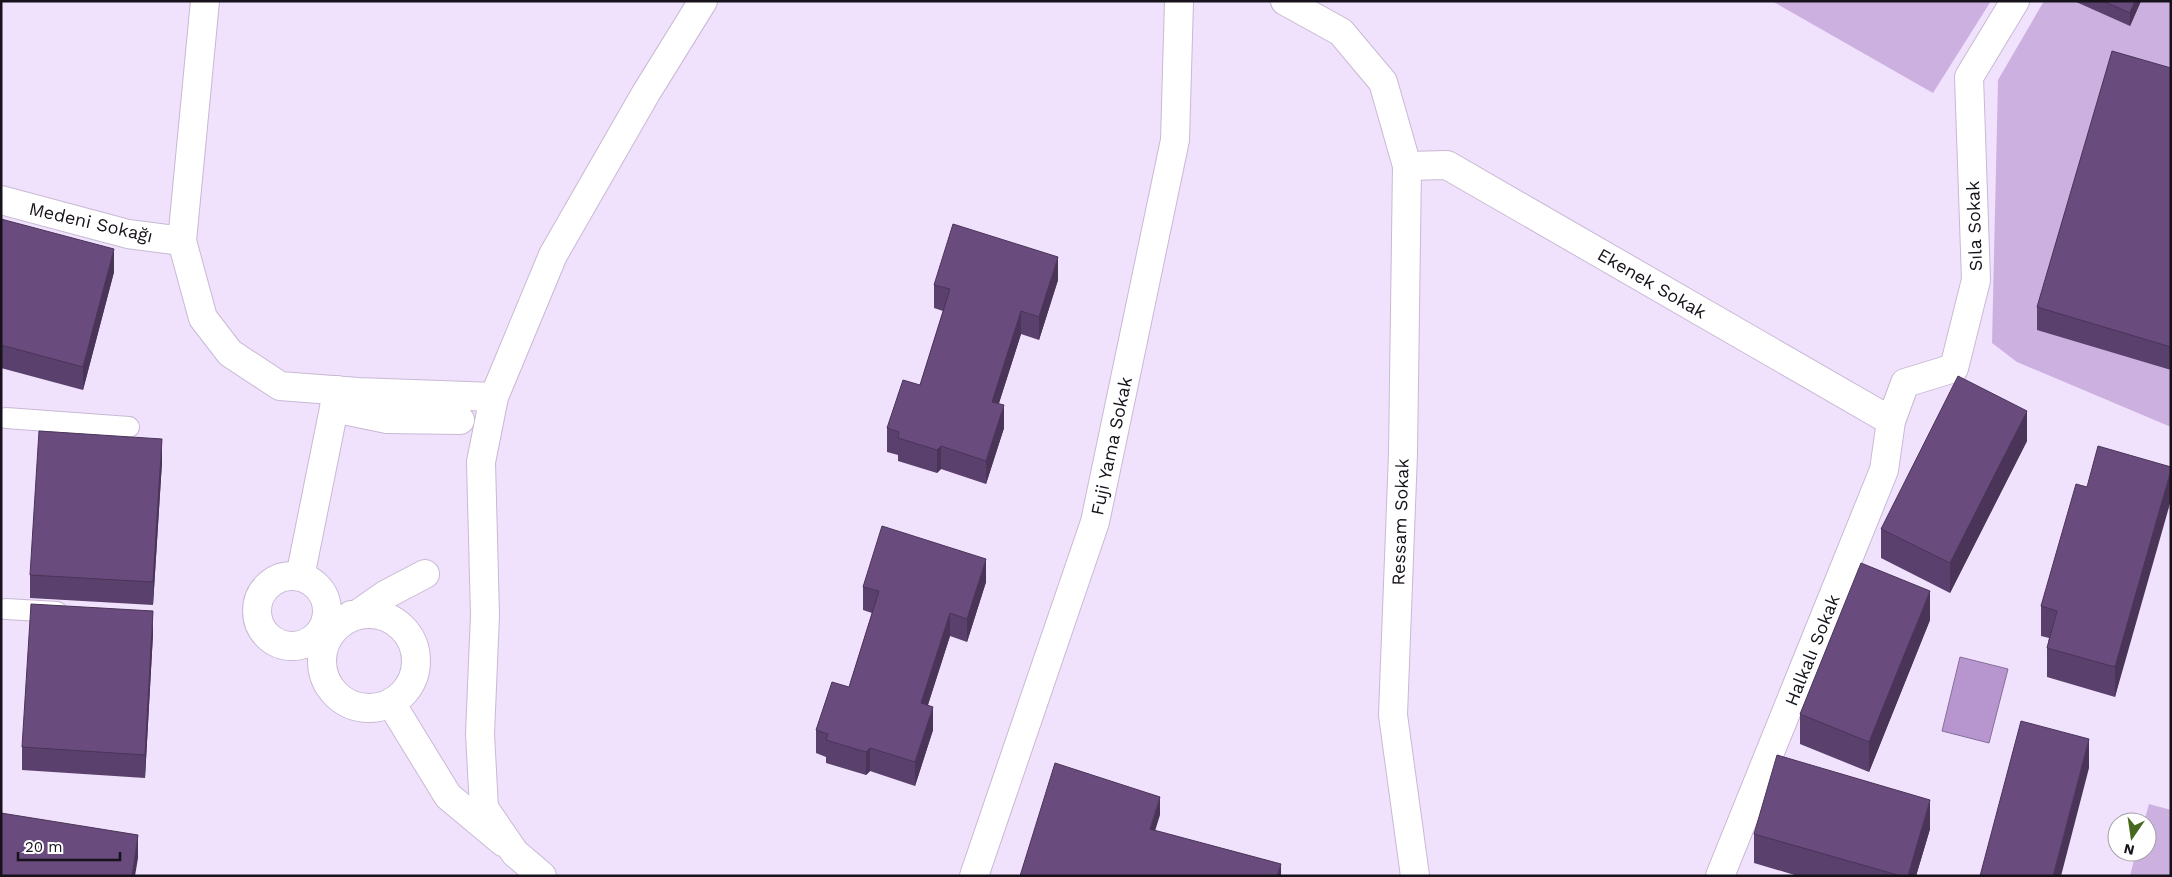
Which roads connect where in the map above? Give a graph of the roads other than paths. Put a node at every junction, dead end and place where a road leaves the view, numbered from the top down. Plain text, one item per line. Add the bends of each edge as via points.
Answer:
1 (205, 1) edge
2 (703, 1) edge
3 (1179, 1) edge
4 (1285, 1) edge
5 (2015, 1) edge
6 (1407, 166) junction
7 (1, 200) edge
8 (182, 241) junction
9 (494, 397) junction
10 (335, 399) junction
11 (6, 418) dead end
12 (460, 420) dead end
13 (1891, 421) junction
14 (129, 427) dead end
15 (425, 574) dead end
16 (300, 577) junction
17 (6, 609) dead end
18 (327, 610) junction
19 (72, 612) edge
20 (355, 616) junction
21 (391, 703) junction
22 (516, 853) junction
23 (542, 876) edge
24 (974, 876) edge
25 (1415, 876) edge
26 (1720, 876) edge

1 - 8 street
2 - 9 street via 646,92 553,254
3 - 24 street, Fuji Yama Sokak via 1175,140 1096,522
4 - 6 street, Ressam Sokak via 1341,32 1383,82
5 - 13 street, Sıla Sokak via 1969,77 1976,280 1954,368 1905,383
6 - 13 street, Ekenek Sokak via 1447,165
6 - 25 street, Ressam Sokak via 1403,453 1393,715
7 - 8 street, Medeni Sokağı via 128,234
8 - 10 street via 203,318 230,353 280,386
9 - 10 street
9 - 22 street via 480,462 485,615 480,734 484,808
10 - 12 street via 387,419
10 - 16 street
11 - 14 lane
13 - 26 street, Halkalı Sokak via 1884,470
15 - 20 street via 385,595
16 - 18 street via 319,589
16 - 18 street via 282,578 267,586 257,606 261,629 279,644 302,645 320,632
17 - 19 lane
18 - 20 street
20 - 21 street via 386,617 409,636 415,650 416,666 412,681
20 - 21 street via 330,634 323,648 321,664 325,679 333,692 346,702 376,708
21 - 22 street via 448,796
22 - 23 street

